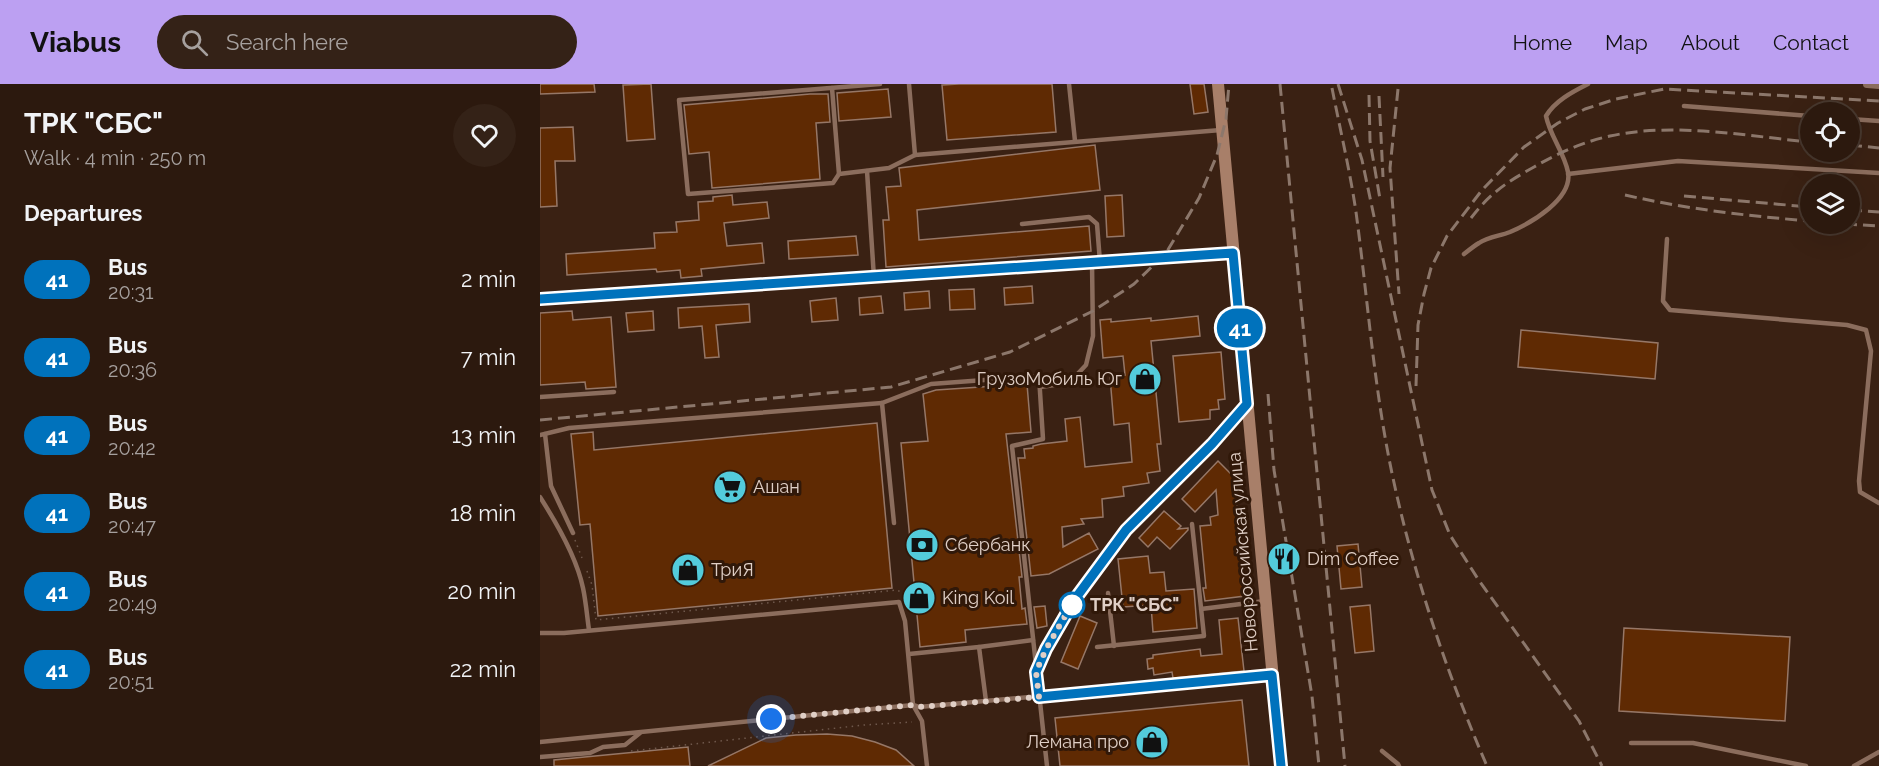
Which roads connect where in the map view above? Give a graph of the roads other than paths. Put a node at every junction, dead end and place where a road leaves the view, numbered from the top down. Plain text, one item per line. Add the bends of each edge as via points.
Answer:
1 (880, 84) edge
2 (909, 84) edge
3 (1069, 84) edge
4 (1218, 84) edge
5 (1588, 84) edge
6 (1867, 84) edge
7 (1879, 85) edge
8 (832, 88) junction
9 (1684, 106) dead end
10 (1800, 115) edge
11 (1860, 120) edge
12 (1879, 121) edge
13 (1222, 130) junction
14 (1075, 141) junction
15 (915, 155) junction
16 (867, 171) junction
17 (1879, 173) edge
18 (839, 174) junction
19 (1568, 174) junction
20 (1022, 224) dead end
21 (1667, 239) dead end
22 (1233, 253) junction
23 (1464, 254) dead end
24 (1096, 262) junction
25 (874, 278) junction
26 (540, 299) edge
27 (1040, 387) junction
28 (614, 392) dead end
29 (540, 397) edge
30 (882, 403) junction
31 (1247, 404) junction
32 (542, 434) edge
33 (540, 497) edge
34 (1879, 503) edge
35 (894, 523) dead end
36 (1192, 524) dead end
37 (573, 533) dead end
38 (1108, 593) dead end
39 (1265, 602) junction
40 (1201, 609) junction
41 (589, 630) junction
42 (540, 633) edge
43 (1033, 640) junction
44 (1114, 646) junction
45 (980, 647) junction
46 (1097, 647) dead end
47 (909, 654) junction
48 (1036, 672) junction
49 (1272, 675) junction
50 (1039, 697) junction
51 (986, 701) junction
52 (913, 705) junction
53 (642, 732) junction
54 (540, 742) edge
55 (1631, 743) dead end
56 (1382, 751) dead end
57 (1879, 752) edge
58 (540, 757) edge
59 (927, 766) edge
60 (1047, 766) edge
61 (1281, 766) edge
62 (1399, 766) edge
63 (1806, 766) edge
64 (1854, 766) edge

1 - 8 lane
2 - 15 lane
3 - 14 lane
4 - 13 main road, Новороссийская улица
5 - 19 lane via 1572,92 1546,116
6 - 7 street
8 - 18 lane
8 - 18 lane via 679,100 688,194 833,183
9 - 10 lane
11 - 12 lane
13 - 14 lane
13 - 22 main road, Новороссийская улица
14 - 15 lane
15 - 16 lane via 889,168
16 - 18 lane
16 - 25 lane
17 - 19 lane via 1678,161
19 - 23 lane via 1562,196 1545,212 1511,232 1480,242
20 - 24 lane via 1089,218 1097,224
21 - 34 lane via 1664,302 1670,310 1847,325 1866,330 1871,351 1859,481 1860,492
22 - 24 street
22 - 31 main road, Новороссийская улица
24 - 25 street
24 - 27 lane via 1093,336 1086,365 1069,383
25 - 26 street
27 - 30 lane via 1039,376 931,384
27 - 43 lane via 1043,439 1012,446
28 - 29 lane
30 - 32 lane via 569,428
30 - 35 lane
31 - 39 main road, Новороссийская улица
31 - 48 lane via 1126,530 1075,599
32 - 37 lane via 551,486
33 - 41 lane via 576,565
36 - 40 lane
38 - 44 lane
39 - 40 lane
39 - 49 main road, Новороссийская улица
40 - 44 lane via 1204,636
41 - 42 lane
41 - 47 lane via 899,602
43 - 45 lane
43 - 48 lane
44 - 46 lane
45 - 47 lane
45 - 51 lane
47 - 52 lane
48 - 50 lane
49 - 50 lane
49 - 61 main road, Новороссийская улица
50 - 51 lane
50 - 60 lane
51 - 52 lane
52 - 53 lane
52 - 59 lane via 922,722
53 - 54 lane
53 - 58 lane via 625,745 590,753
55 - 63 lane via 1693,743
56 - 62 lane
57 - 64 lane

